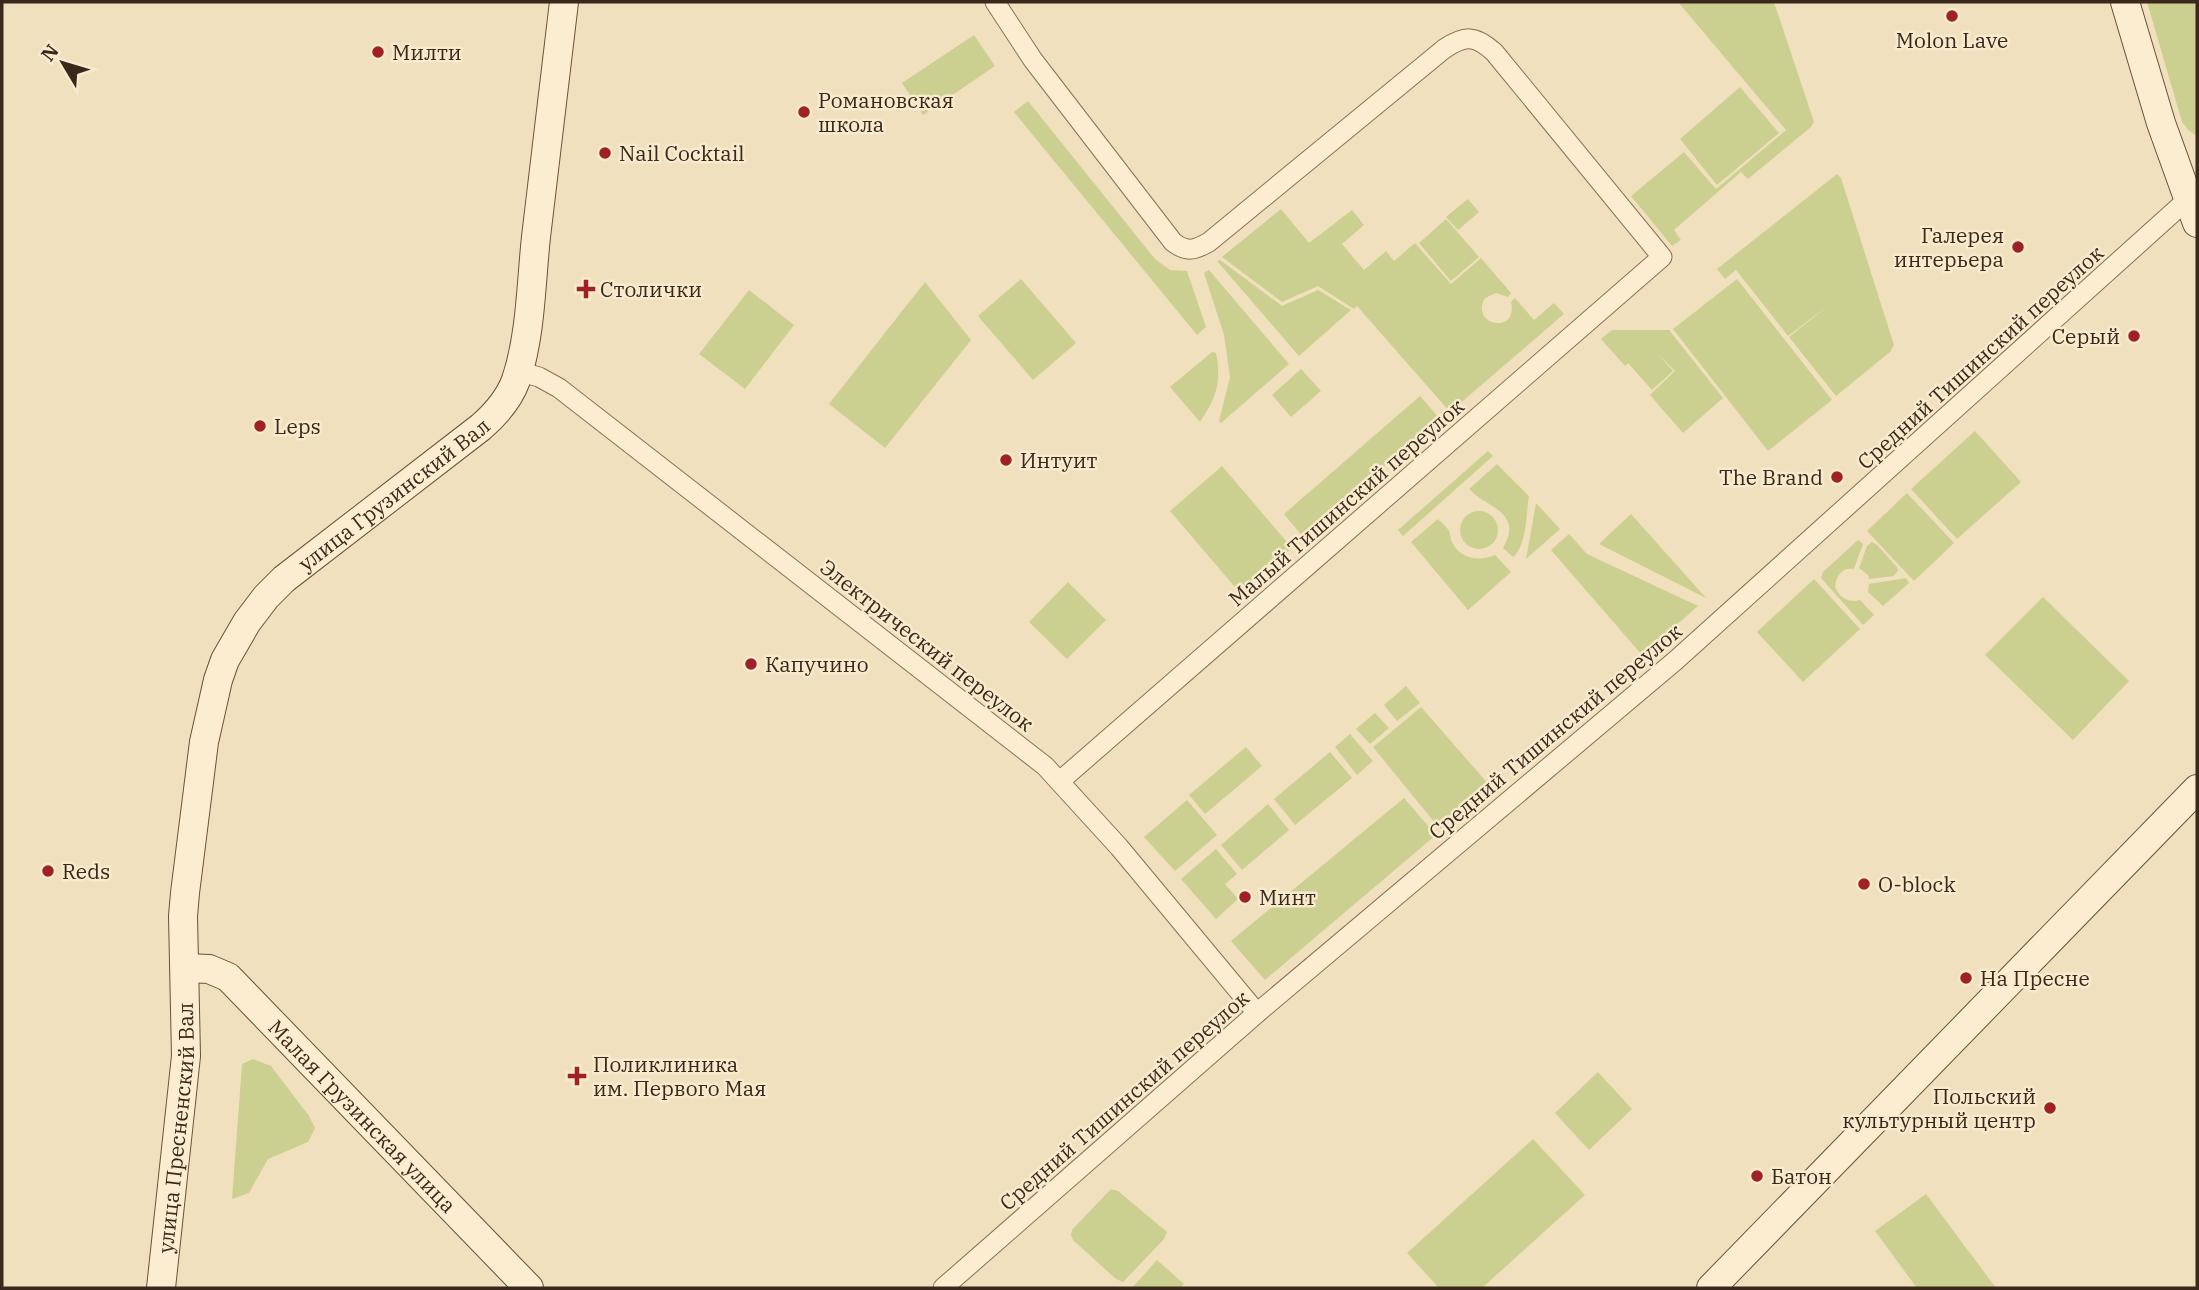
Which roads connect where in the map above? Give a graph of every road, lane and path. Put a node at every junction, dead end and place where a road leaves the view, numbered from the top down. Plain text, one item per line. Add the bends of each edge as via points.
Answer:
1 (565, 2) edge
2 (995, 2) edge
3 (2125, 2) edge
4 (2194, 205) edge
5 (518, 371) junction
6 (1060, 781) junction
7 (2197, 789) edge
8 (185, 968) junction
9 (1257, 1013) junction
10 (161, 1288) edge
11 (528, 1288) edge
12 (943, 1288) edge
13 (1711, 1288) edge

1 - 5 main road, улица Грузинский Вал
2 - 6 street, Малый Тишинский переулок via 1033,60 1173,242 1187,251 1209,242 1444,49 1468,38 1482,41 1494,52 1662,257
3 - 4 main road via 2161,123
4 - 9 street, Средний Тишинский переулок via 1675,661
5 - 6 street, Электрический переулок via 559,388 1011,738
5 - 8 main road, улица Грузинский Вал via 492,417 284,579 233,646 218,680 204,742 185,892
6 - 9 street, Электрический переулок
7 - 13 main road
8 - 10 main road, улица Пресненский Вал via 186,1056
8 - 11 main road, Малая Грузинская улица via 209,968 228,977
9 - 12 street, Средний Тишинский переулок

